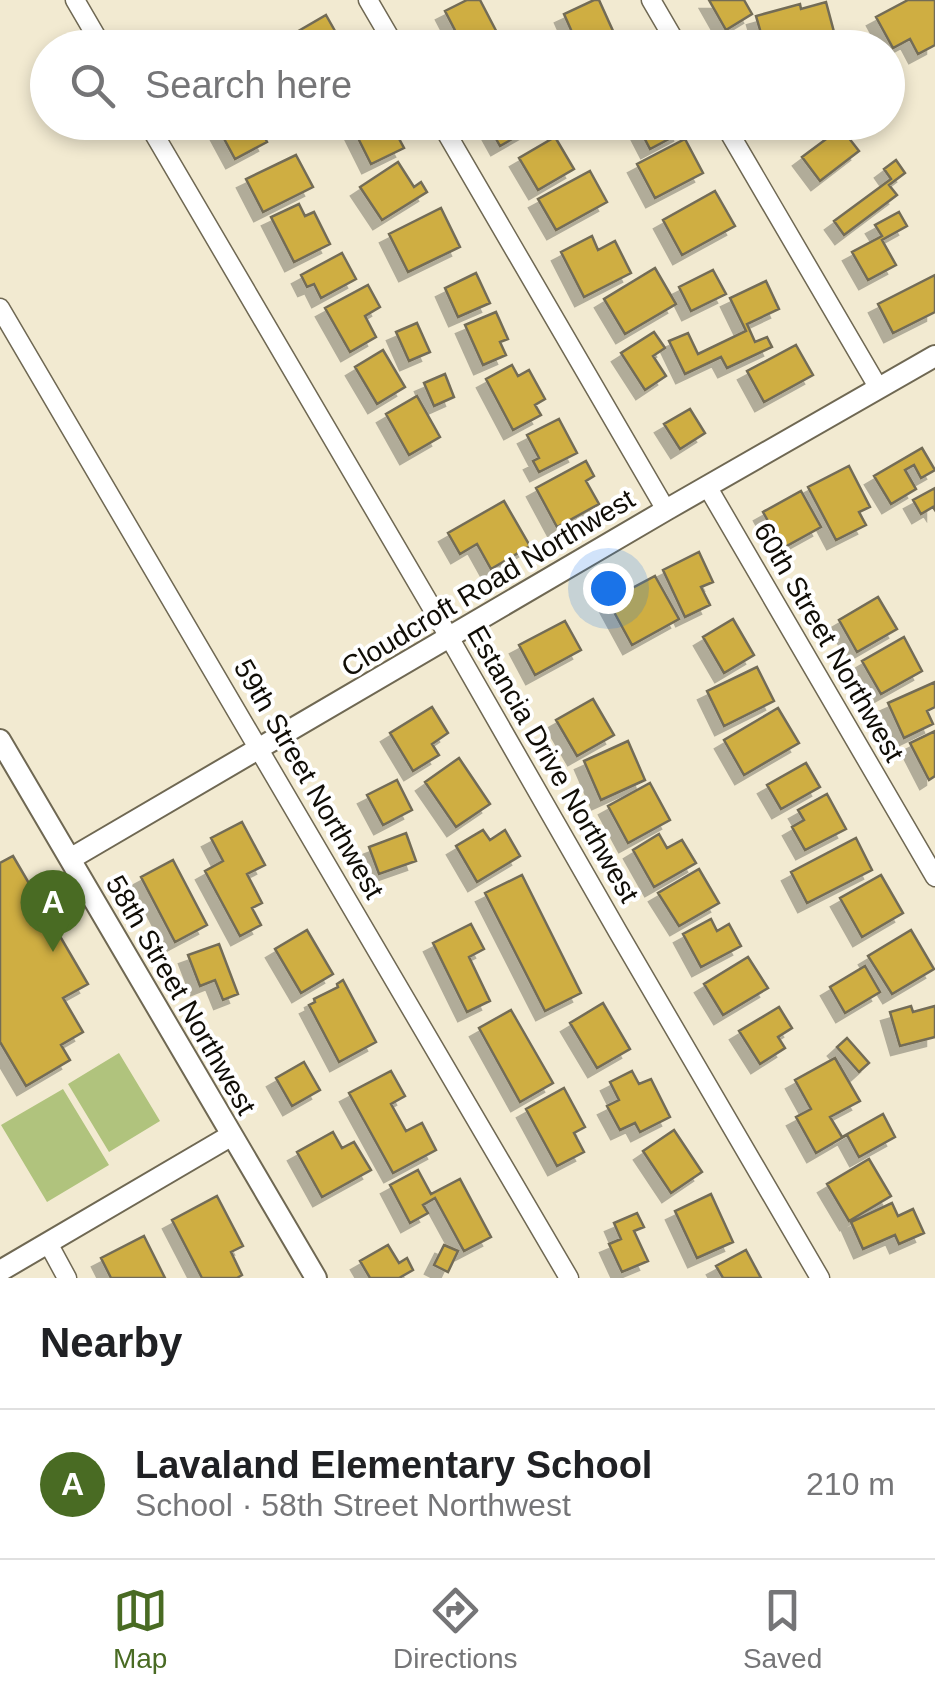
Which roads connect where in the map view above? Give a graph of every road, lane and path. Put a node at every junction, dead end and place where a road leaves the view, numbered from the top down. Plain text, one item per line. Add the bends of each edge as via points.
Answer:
1 (75, 0) edge
2 (368, 0) edge
3 (651, 0) edge
4 (92, 30) edge
5 (386, 30) edge
6 (668, 30) edge
7 (157, 140) edge
8 (450, 140) edge
9 (733, 140) edge
10 (0, 308) edge
11 (935, 356) edge
12 (878, 388) junction
13 (707, 486) junction
14 (666, 510) junction
15 (449, 637) junction
16 (0, 740) edge
17 (260, 749) junction
18 (70, 859) junction
19 (935, 877) edge
20 (232, 1135) junction
21 (48, 1243) junction
22 (0, 1271) edge
23 (68, 1278) edge
24 (316, 1278) edge
25 (569, 1278) edge
26 (820, 1278) edge

1 - 4 street
2 - 5 street
3 - 6 street
7 - 15 street, Estancia Drive Northwest
8 - 14 street
9 - 12 street
10 - 17 street, 59th Street Northwest
11 - 12 street, Cloudcroft Road Northwest
12 - 13 street, Cloudcroft Road Northwest
13 - 14 street, Cloudcroft Road Northwest
13 - 19 street, 60th Street Northwest
14 - 15 street, Cloudcroft Road Northwest
15 - 17 street, Cloudcroft Road Northwest
15 - 26 street, Estancia Drive Northwest
16 - 18 street, 58th Street Northwest
17 - 18 street, Cloudcroft Road Northwest
17 - 25 street, 59th Street Northwest
18 - 20 street, 58th Street Northwest
20 - 21 street
20 - 24 street, 58th Street Northwest
21 - 22 street
21 - 23 street

